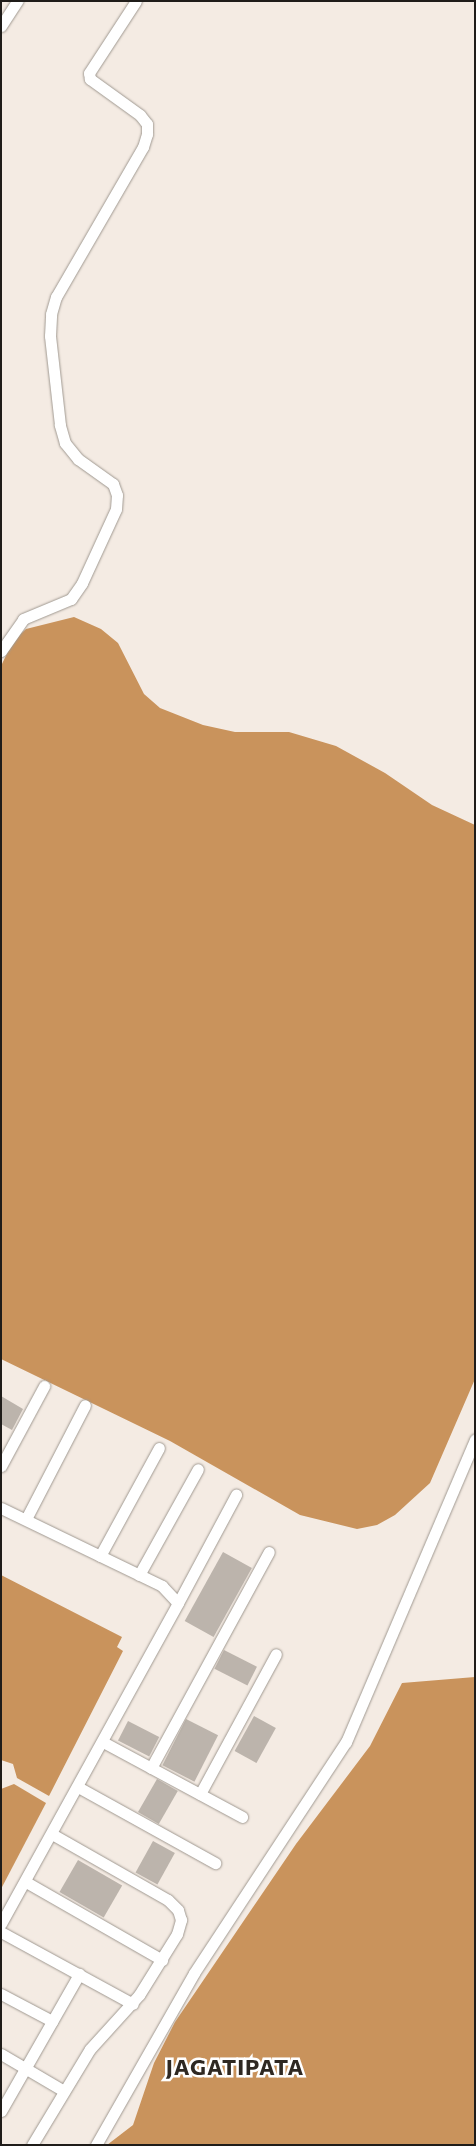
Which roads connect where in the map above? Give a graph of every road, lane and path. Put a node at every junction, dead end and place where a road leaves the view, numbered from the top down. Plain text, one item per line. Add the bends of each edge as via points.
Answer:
1 (17, 1) edge
2 (136, 1) edge
3 (1, 26) edge
4 (1, 651) edge
5 (44, 1386) dead end
6 (85, 1405) dead end
7 (475, 1439) edge
8 (159, 1448) dead end
9 (1, 1466) edge
10 (198, 1469) dead end
11 (236, 1495) dead end
12 (1, 1508) edge
13 (26, 1519) junction
14 (269, 1552) dead end
15 (100, 1556) junction
16 (139, 1575) junction
17 (178, 1603) junction
18 (276, 1654) dead end
19 (103, 1742) junction
20 (151, 1768) junction
21 (78, 1787) junction
22 (200, 1794) junction
23 (242, 1817) dead end
24 (52, 1834) junction
25 (215, 1863) dead end
26 (26, 1882) junction
27 (1, 1923) edge
28 (1, 1932) edge
29 (162, 1960) junction
30 (79, 1974) junction
31 (1, 1994) edge
32 (133, 2004) junction
33 (52, 2021) junction
34 (1, 2054) edge
35 (26, 2068) junction
36 (64, 2091) junction
37 (1, 2110) edge
38 (32, 2145) edge
39 (96, 2145) edge

1 - 3 street
2 - 4 street via 89,73 90,79 140,115 147,124 147,134 56,298 50,321 60,425 65,443 78,459 113,484 117,495 116,509 82,583 71,599 23,619
5 - 9 street
6 - 13 street
7 - 39 street via 346,1742 194,1973
8 - 15 street
10 - 16 street
11 - 17 street
12 - 13 street
13 - 15 street
14 - 20 street
15 - 16 street
16 - 17 street via 162,1586
17 - 19 street
18 - 22 street
19 - 20 street
19 - 21 street
20 - 22 street
21 - 24 street
21 - 25 street
22 - 23 street
24 - 26 street
24 - 29 street via 168,1900 178,1910 181,1920 177,1934
26 - 27 street
26 - 29 street
28 - 30 street
29 - 32 street
30 - 32 street
30 - 33 street
31 - 33 street
32 - 36 street via 90,2049
33 - 35 street
34 - 35 street
35 - 36 street
35 - 37 street
36 - 38 street

